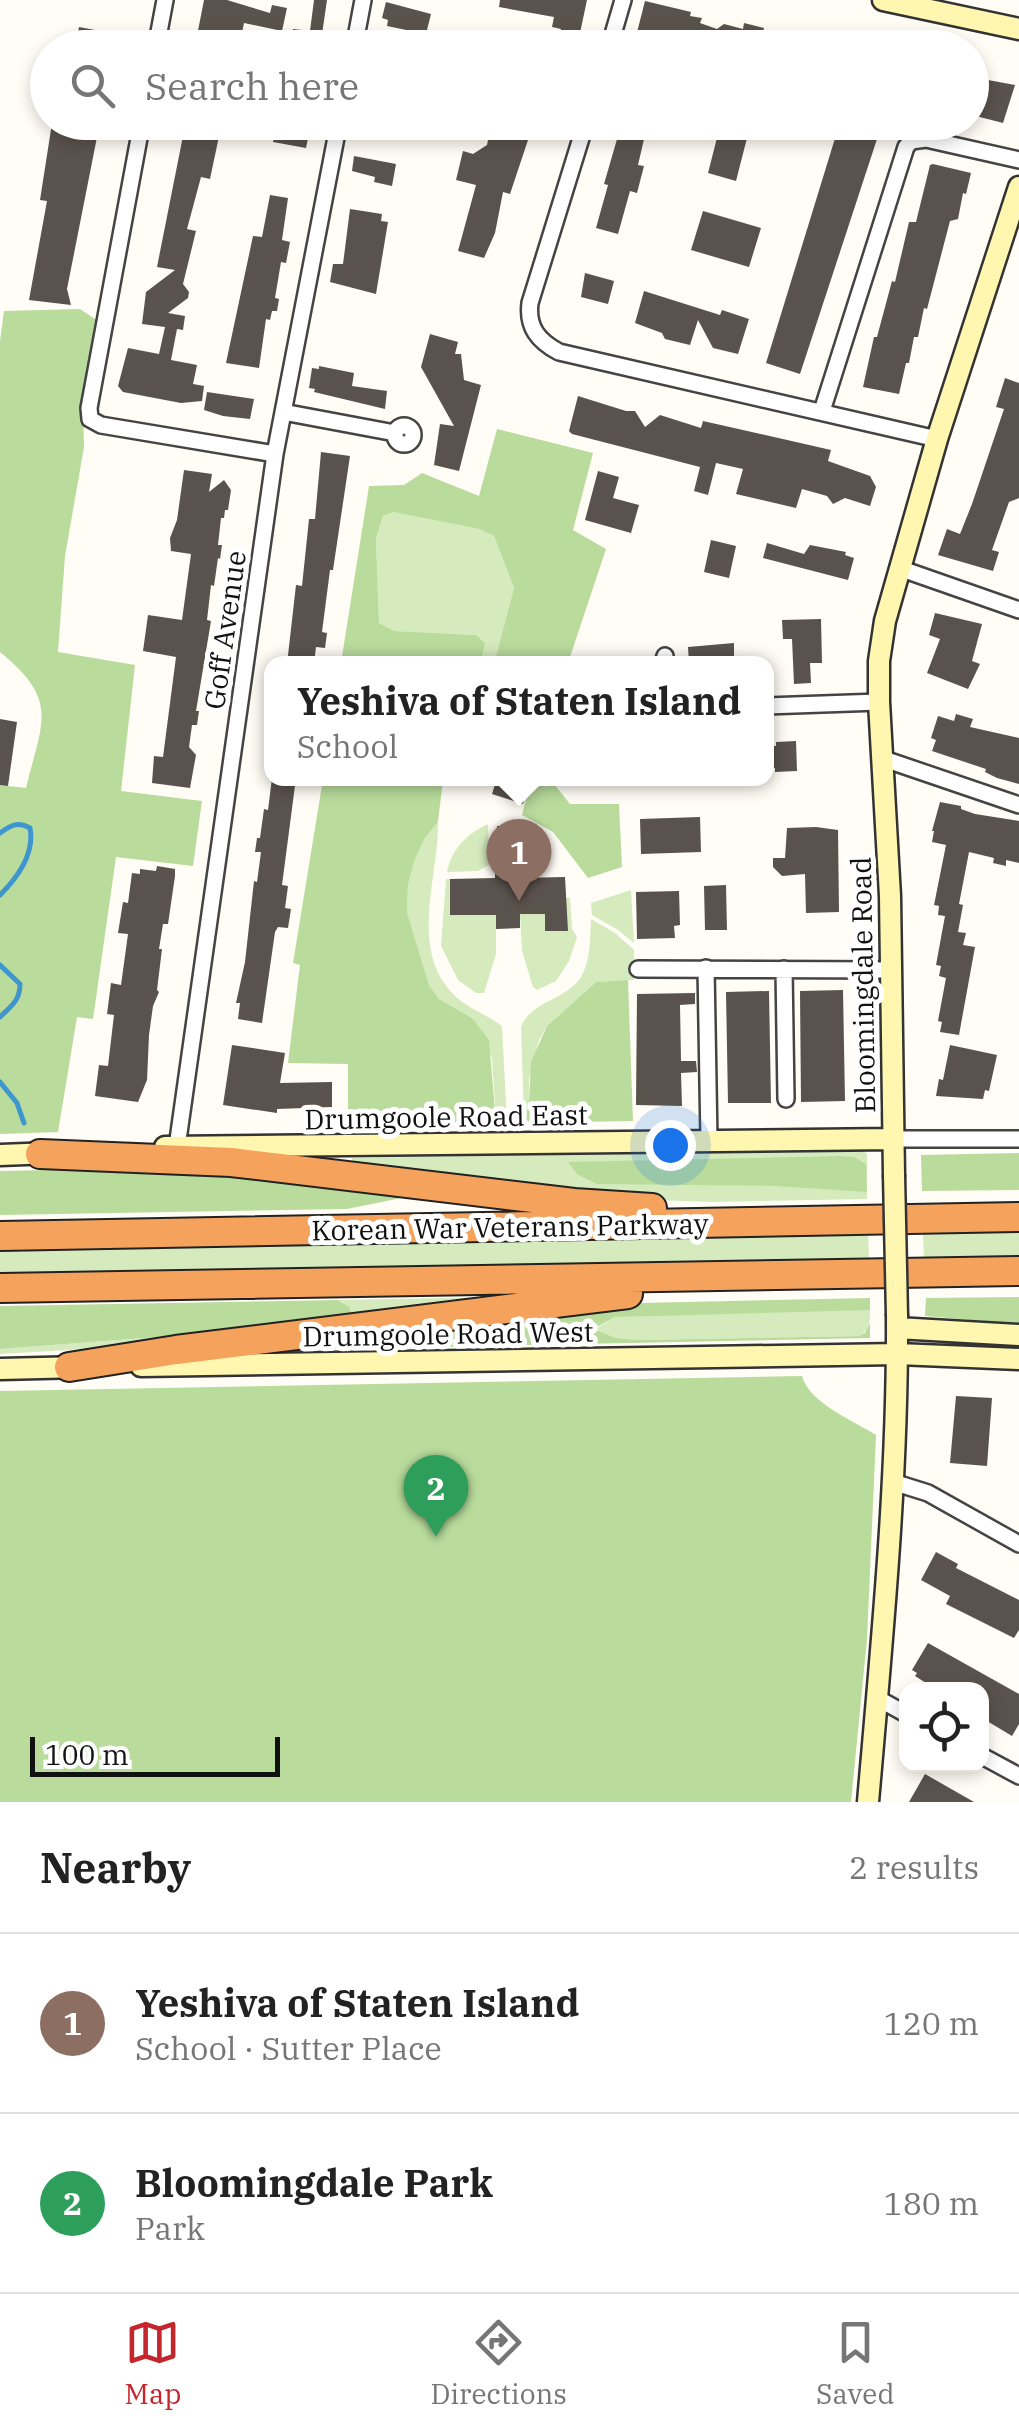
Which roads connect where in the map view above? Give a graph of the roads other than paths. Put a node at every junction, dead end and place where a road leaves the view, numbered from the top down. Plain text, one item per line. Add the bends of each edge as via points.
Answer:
1 (165, 0) edge
2 (363, 0) edge
3 (623, 0) edge
4 (882, 0) edge
5 (159, 30) edge
6 (357, 30) edge
7 (614, 30) edge
8 (1019, 30) edge
9 (139, 140) edge
10 (335, 140) edge
11 (580, 140) edge
12 (916, 140) edge
13 (934, 140) edge
14 (1019, 160) edge
15 (1019, 187) edge
16 (282, 412) junction
17 (822, 412) junction
18 (394, 433) dead end
19 (937, 438) junction
20 (276, 454) junction
21 (899, 568) junction
22 (1019, 610) edge
23 (879, 702) junction
24 (774, 706) edge
25 (884, 758) junction
26 (1019, 805) edge
27 (706, 968) junction
28 (638, 969) dead end
29 (784, 969) junction
30 (891, 970) junction
31 (786, 1099) dead end
32 (893, 1139) junction
33 (1019, 1139) edge
34 (710, 1141) junction
35 (177, 1146) junction
36 (40, 1154) junction
37 (0, 1155) edge
38 (1019, 1217) edge
39 (858, 1221) junction
40 (0, 1236) edge
41 (1019, 1271) edge
42 (806, 1274) junction
43 (0, 1288) edge
44 (897, 1322) junction
45 (1019, 1335) edge
46 (898, 1354) junction
47 (1019, 1360) edge
48 (69, 1367) junction
49 (0, 1369) edge
50 (893, 1482) junction
51 (1018, 1540) edge
52 (877, 1698) junction
53 (899, 1710) edge
54 (989, 1760) edge
55 (1019, 1776) edge
56 (868, 1802) edge

1 - 5 street
2 - 6 street
3 - 7 street
4 - 8 street
9 - 20 street via 90,419
10 - 16 street, Goff Avenue
11 - 17 street via 530,303 530,323 540,340 559,352
12 - 17 street via 906,147
13 - 14 street
15 - 19 street, Bloomingdale Road
16 - 18 street
16 - 20 street, Goff Avenue
17 - 19 street
19 - 21 street, Bloomingdale Road
20 - 35 street, Goff Avenue
21 - 22 street
21 - 23 street, Bloomingdale Road via 885,620
23 - 24 street
23 - 25 street, Bloomingdale Road
25 - 26 street
25 - 30 street, Bloomingdale Road
27 - 28 street
27 - 29 street
27 - 34 street
29 - 30 street
29 - 31 street
30 - 32 street, Bloomingdale Road
32 - 33 street
32 - 34 street, Drumgoole Road East
32 - 44 street, Bloomingdale Road, bridge
34 - 35 street, Drumgoole Road East
35 - 36 street, Drumgoole Road East
36 - 37 street, Drumgoole Road East
36 - 39 highway via 232,1162 574,1203
38 - 39 highway, Korean War Veterans Parkway
39 - 40 highway, Korean War Veterans Parkway
41 - 42 highway, Korean War Veterans Parkway
42 - 43 highway, Korean War Veterans Parkway
42 - 48 highway
44 - 45 street
44 - 46 street, Bloomingdale Road
46 - 47 street, Drumgoole Road West
46 - 48 street, Drumgoole Road West
46 - 50 street, Bloomingdale Road
48 - 49 street, Drumgoole Road West
50 - 51 street
50 - 52 street, Bloomingdale Road
52 - 53 street
52 - 56 street, Bloomingdale Road
54 - 55 street

